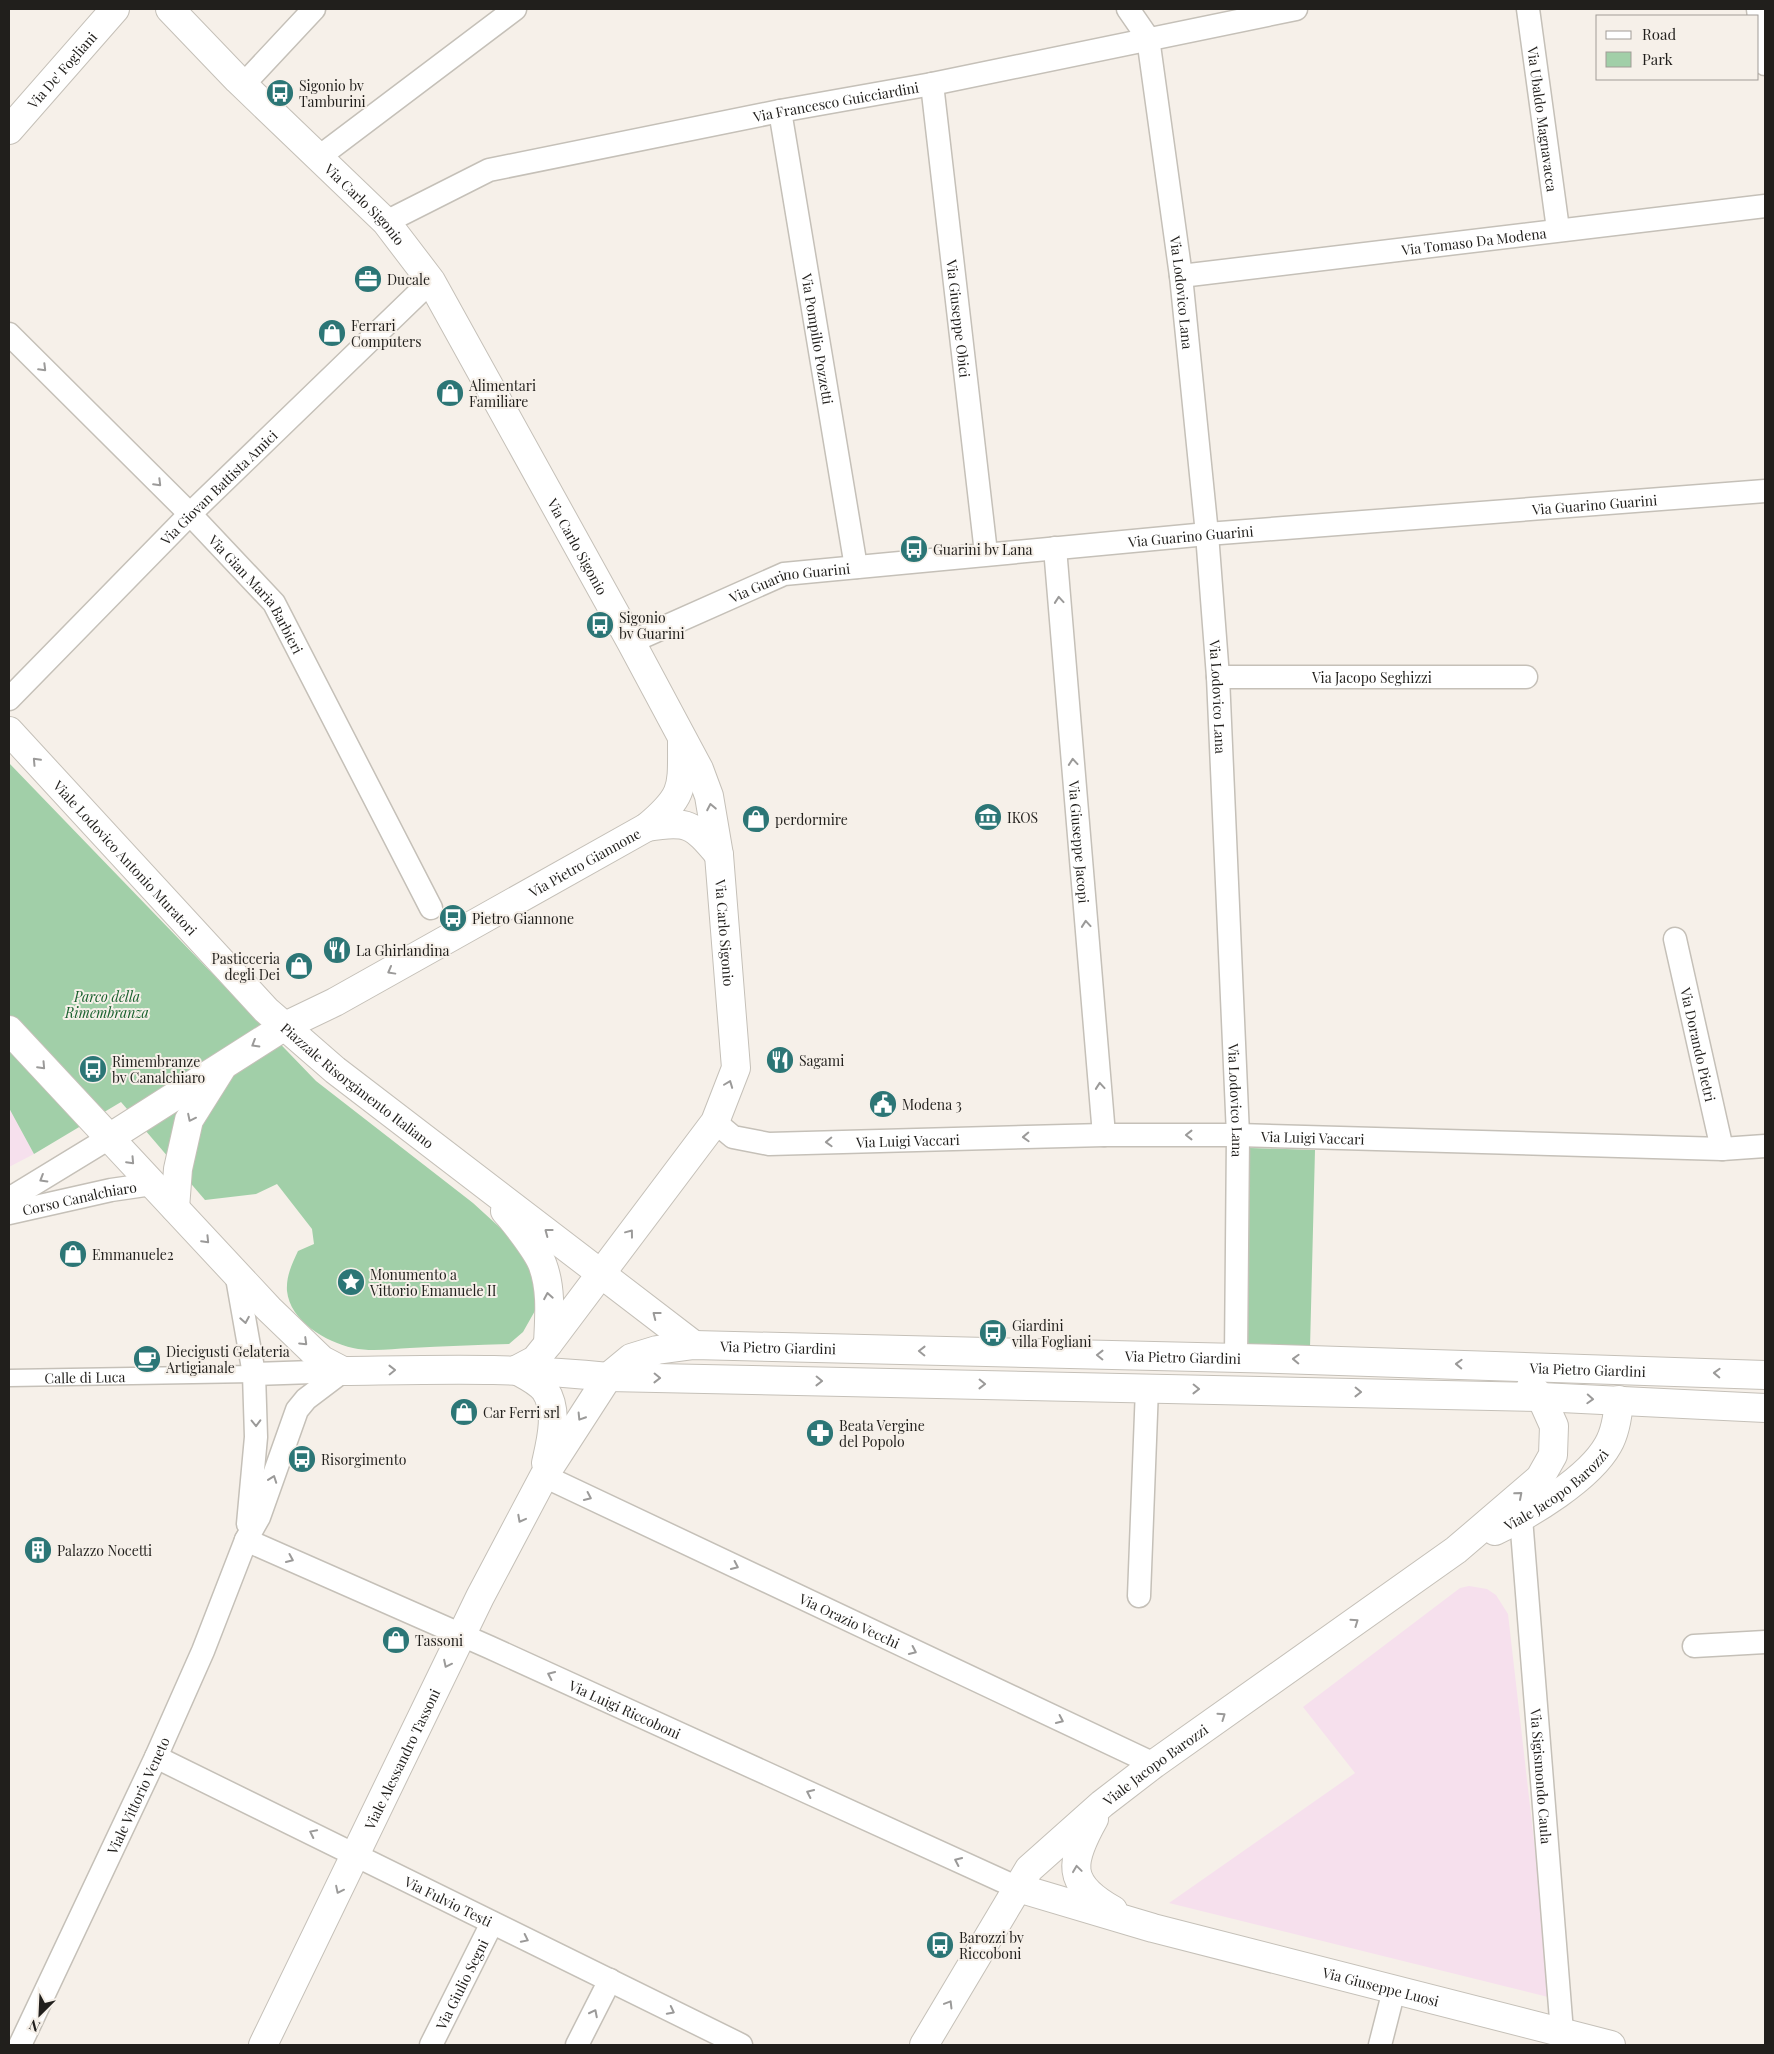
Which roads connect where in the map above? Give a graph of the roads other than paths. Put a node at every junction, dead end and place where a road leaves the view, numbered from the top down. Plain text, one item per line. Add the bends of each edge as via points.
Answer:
1 (115, 9) edge
2 (170, 9) edge
3 (314, 9) edge
4 (515, 9) edge
5 (1128, 9) edge
6 (1296, 9) edge
7 (1528, 9) edge
8 (1759, 17) edge
9 (1148, 38) junction
10 (1765, 64) edge
11 (932, 84) junction
12 (243, 85) junction
13 (780, 111) junction
14 (9, 130) edge
15 (319, 157) junction
16 (1765, 206) edge
17 (386, 222) junction
18 (1558, 230) junction
19 (1181, 276) junction
20 (431, 280) junction
21 (9, 334) edge
22 (1765, 491) edge
23 (190, 514) junction
24 (1207, 534) junction
25 (1055, 548) junction
26 (986, 553) junction
27 (856, 566) junction
28 (631, 642) junction
29 (1526, 676) dead end
30 (1218, 677) junction
31 (9, 699) edge
32 (9, 731) edge
33 (682, 739) junction
34 (647, 827) junction
35 (720, 855) junction
36 (431, 908) dead end
37 (1675, 939) dead end
38 (285, 1026) junction
39 (9, 1030) edge
40 (226, 1062) junction
41 (715, 1122) junction
42 (1104, 1135) junction
43 (1238, 1135) junction
44 (109, 1138) junction
45 (1765, 1146) edge
46 (1722, 1149) junction
47 (462, 1168) junction
48 (152, 1184) junction
49 (9, 1199) edge
50 (175, 1208) junction
51 (9, 1213) edge
52 (236, 1272) junction
53 (601, 1272) junction
54 (548, 1344) junction
55 (694, 1345) junction
56 (1236, 1358) junction
57 (1508, 1365) junction
58 (516, 1370) junction
59 (343, 1371) junction
60 (254, 1374) junction
61 (1765, 1375) edge
62 (608, 1377) junction
63 (9, 1378) edge
64 (1147, 1388) junction
65 (1541, 1397) junction
66 (1619, 1400) junction
67 (1765, 1408) edge
68 (544, 1476) junction
69 (1521, 1518) junction
70 (246, 1540) junction
71 (1456, 1550) junction
72 (1139, 1596) dead end
73 (462, 1635) junction
74 (1765, 1642) edge
75 (1694, 1646) dead end
76 (156, 1757) junction
77 (1154, 1764) junction
78 (1102, 1804) junction
79 (356, 1855) junction
80 (1010, 1885) junction
81 (492, 1923) junction
82 (1153, 1928) junction
83 (610, 1980) junction
84 (1394, 1990) junction
85 (1562, 2032) junction
86 (729, 2043) edge
87 (20, 2045) edge
88 (263, 2045) edge
89 (431, 2045) edge
90 (577, 2045) edge
91 (924, 2045) edge
92 (1380, 2045) edge
93 (1611, 2045) edge

1 - 14 street, Via De' Fogliani
2 - 12 street, Via Carlo Sigonio
3 - 12 street
4 - 15 street
5 - 9 street
6 - 9 street, Via Francesco Guicciardini
7 - 18 street, Via Ubaldo Magnavacca
8 - 10 street
9 - 11 street, Via Francesco Guicciardini
9 - 19 street, Via Lodovico Lana
11 - 13 street, Via Francesco Guicciardini
11 - 26 street, Via Giuseppe Obici
12 - 15 street, Via Carlo Sigonio
13 - 17 street, Via Francesco Guicciardini via 489,170
13 - 27 street, Via Pompilio Pozzetti
15 - 17 street, Via Carlo Sigonio
16 - 18 street, Via Tomaso Da Modena
17 - 20 street, Via Carlo Sigonio
18 - 19 street, Via Tomaso Da Modena
19 - 24 street, Via Lodovico Lana
20 - 23 street, Via Giovan Battista Amici
20 - 28 street, Via Carlo Sigonio
21 -> 23 street, Via Gian Maria Barbieri
22 - 24 street, Via Guarino Guarini
23 - 31 street, Via Giovan Battista Amici
23 - 36 street, Via Gian Maria Barbieri via 274,603
24 - 25 street, Via Guarino Guarini
24 - 30 street, Via Lodovico Lana
25 - 26 street, Via Guarino Guarini
42 -> 25 street, Via Giuseppe Jacopi
26 - 27 street, Via Guarino Guarini
27 - 28 street, Via Guarino Guarini via 784,574
28 - 33 street, Via Carlo Sigonio
29 - 30 street, Via Jacopo Seghizzi
30 - 43 street, Via Lodovico Lana
38 -> 32 street, Viale Lodovico Antonio Muratori via 260,1004
33 - 34 street, Via Pietro Giannone via 682,776 677,797
35 -> 33 street, Via Carlo Sigonio via 709,796 700,769
34 - 35 street, Via Pietro Giannone via 671,823 692,827
34 -> 38 street, Via Pietro Giannone via 335,1002
41 -> 35 street, Via Carlo Sigonio via 736,1068
37 - 46 street, Via Dorando Pietri
38 -> 40 street, Piazzale Risorgimento Italiano
38 - 47 street, Piazzale Risorgimento Italiano via 335,1070
39 -> 44 street
40 - 44 street, Piazzale Risorgimento Italiano
40 -> 50 street via 189,1120 178,1169
42 -> 41 street, Via Luigi Vaccari via 769,1144 733,1137
53 -> 41 street, Via Carlo Sigonio
43 -> 42 street, Via Luigi Vaccari
43 - 46 street, Via Luigi Vaccari
43 - 56 street, Via Lodovico Lana
44 -> 48 street
44 -> 49 street, Corso Canalchiaro
45 - 46 street, Via Luigi Vaccari
53 -> 47 street, Piazzale Risorgimento Italiano
54 -> 47 street via 550,1306 543,1265 513,1220
48 - 50 street
48 - 51 street, Corso Canalchiaro
50 -> 52 street
52 -> 59 street via 322,1360
52 -> 60 street
53 - 54 street
55 -> 53 street, Piazzale Risorgimento Italiano
54 - 58 street via 534,1360
56 -> 55 street, Via Pietro Giardini
55 - 62 street, Via Pietro Giardini via 657,1350 631,1358
57 -> 56 street, Via Pietro Giardini
61 -> 57 street, Via Pietro Giardini
57 - 65 street, Viale Jacopo Barozzi
59 -> 58 street
58 - 62 street
58 - 68 street, Viale Alessandro Tassoni via 546,1391 552,1410 552,1434
59 - 60 street, Calle di Luca
70 -> 59 street, Viale Vittorio Veneto via 259,1517 298,1410 306,1399
60 - 63 street, Calle di Luca
60 -> 70 street, Viale Vittorio Veneto via 256,1437
62 -> 64 street
62 -> 68 street, Viale Alessandro Tassoni
64 -> 65 street
64 - 72 street
65 -> 66 street
71 -> 65 street, Viale Jacopo Barozzi via 1540,1478 1552,1455 1554,1426
66 - 67 street
66 - 69 street, Viale Jacopo Barozzi via 1610,1444 1593,1467
68 -> 73 street, Viale Alessandro Tassoni
68 -> 77 street, Via Orazio Vecchi
69 - 71 street, Viale Jacopo Barozzi
69 - 85 street, Via Sigismondo Caula
70 -> 73 street, Via Luigi Riccoboni
70 - 76 street, Viale Vittorio Veneto via 203,1651
77 -> 71 street, Viale Jacopo Barozzi
73 -> 79 street, Viale Alessandro Tassoni
80 -> 73 street, Via Luigi Riccoboni
74 - 75 street
79 -> 76 street, Via Fulvio Testi
76 - 87 street, Viale Vittorio Veneto
77 - 78 street, Viale Jacopo Barozzi
78 - 80 street, Viale Jacopo Barozzi
82 -> 78 street, Via Giuseppe Luosi via 1097,1901 1085,1891 1078,1879 1079,1845
79 - 81 street, Via Fulvio Testi
79 -> 88 street, Viale Alessandro Tassoni
80 - 82 street, Via Giuseppe Luosi
91 -> 80 street, Viale Jacopo Barozzi
81 -> 83 street, Via Fulvio Testi
81 - 89 street, Via Giulio Segni
82 - 84 street, Via Giuseppe Luosi
83 -> 86 street, Via Fulvio Testi
90 -> 83 street
84 - 85 street, Via Giuseppe Luosi
84 - 92 street
85 - 93 street, Via Giuseppe Luosi

